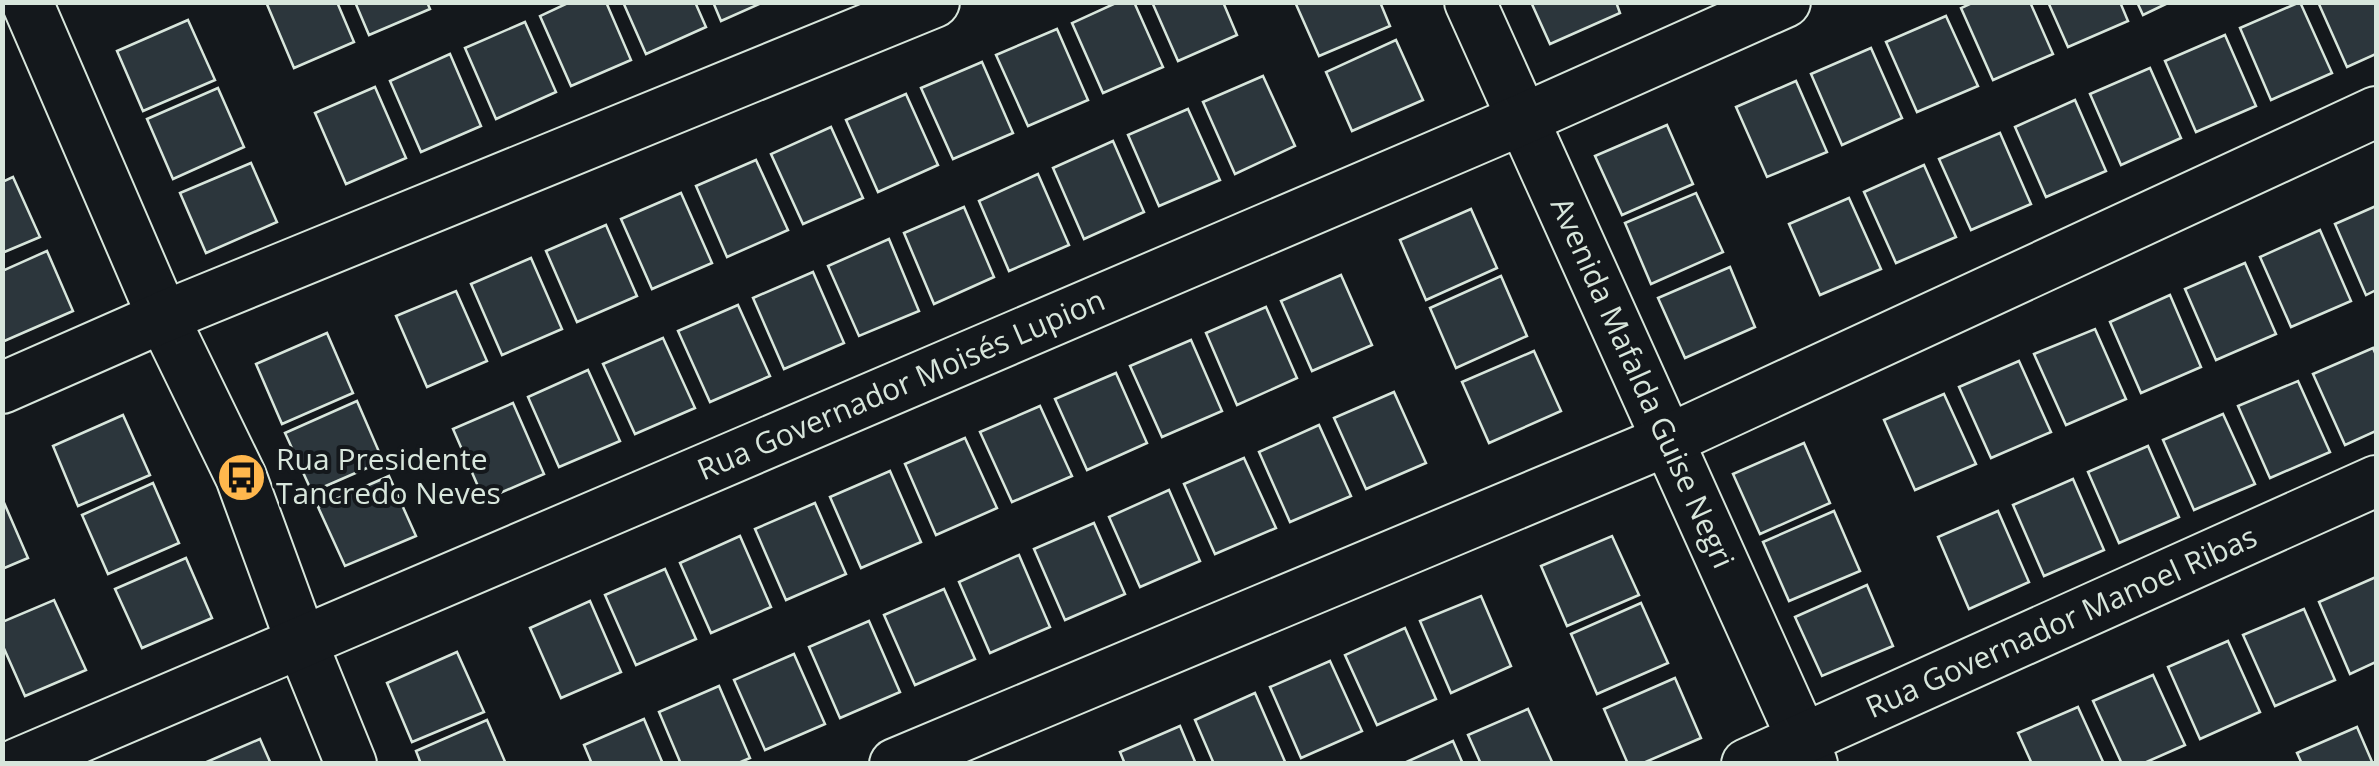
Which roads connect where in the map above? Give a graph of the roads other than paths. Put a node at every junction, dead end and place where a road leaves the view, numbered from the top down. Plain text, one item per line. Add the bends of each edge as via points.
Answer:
1 (934, 2) edge
2 (1470, 2) edge
3 (1786, 2) edge
4 (34, 14) edge
5 (2376, 112) edge
6 (1523, 120) junction
7 (163, 317) junction
8 (2, 388) edge
9 (1668, 440) junction
10 (2376, 481) edge
11 (301, 641) junction
12 (1807, 752) edge
13 (16, 764) edge
14 (351, 764) edge
15 (895, 764) edge
16 (1746, 764) edge

1 - 7 street
2 - 6 street, Avenida Mafalda Guise Negri
3 - 6 street, Rua Governador Moisés Lupion
4 - 7 street
5 - 9 street
6 - 9 street, Avenida Mafalda Guise Negri
6 - 11 street, Rua Governador Moisés Lupion
7 - 8 street
7 - 11 street via 241,477
9 - 12 street, Avenida Mafalda Guise Negri
9 - 15 street
10 - 12 street, Rua Governador Manoel Ribas
11 - 13 street, Rua Governador Moisés Lupion
11 - 14 street
12 - 16 street, Rua Governador Manoel Ribas

